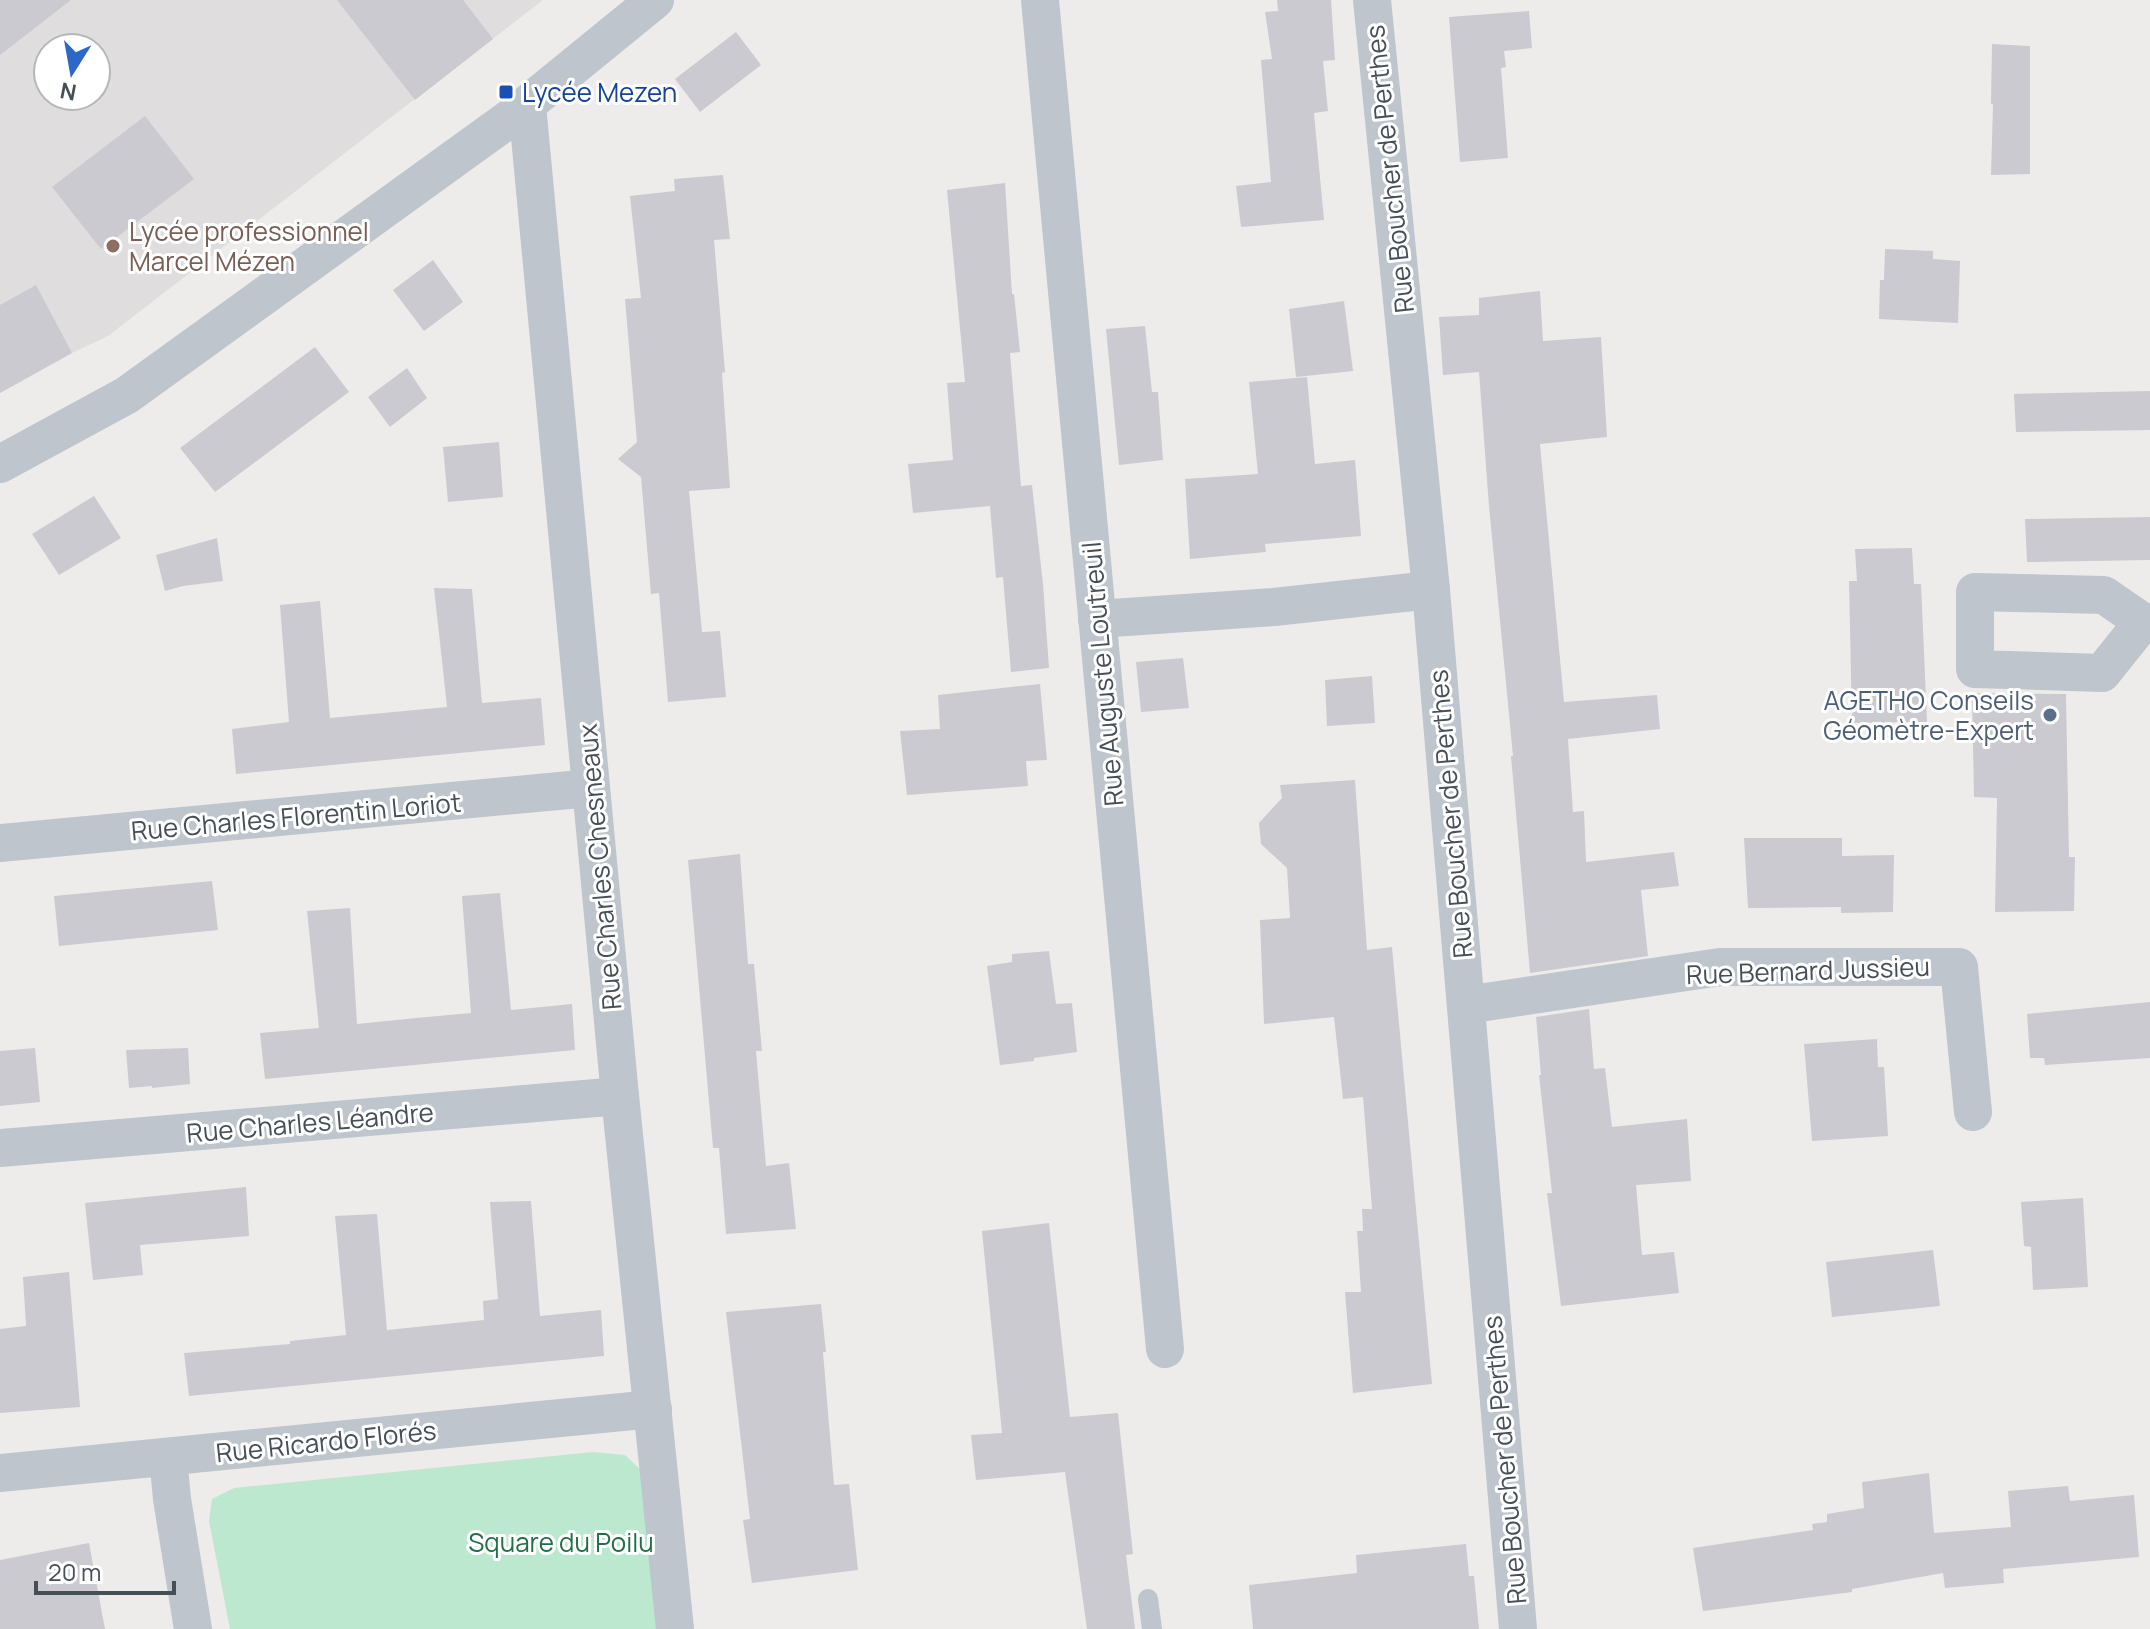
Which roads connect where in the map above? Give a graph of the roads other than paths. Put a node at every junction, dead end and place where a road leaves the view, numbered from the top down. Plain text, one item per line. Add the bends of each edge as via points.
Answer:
1 (655, 0) edge
2 (1040, 0) edge
3 (1372, 0) edge
4 (527, 105) junction
5 (0, 464) edge
6 (1431, 590) junction
7 (1097, 619) junction
8 (591, 788) junction
9 (0, 843) edge
10 (1466, 1005) junction
11 (620, 1096) junction
12 (1973, 1112) dead end
13 (0, 1148) edge
14 (1165, 1349) dead end
15 (653, 1409) junction
16 (168, 1457) junction
17 (0, 1473) edge
18 (1148, 1599) dead end
19 (193, 1629) edge
20 (675, 1629) edge
21 (1152, 1629) edge
22 (1518, 1629) edge

1 - 4 street
2 - 7 street, Rue Auguste Loutreuil
3 - 6 street, Rue Boucher de Perthes
4 - 5 street via 127,395
4 - 8 street, Rue Charles Chesneaux
6 - 7 street
6 - 10 street, Rue Boucher de Perthes
7 - 14 street, Rue Auguste Loutreuil
8 - 9 street, Rue Charles Florentin Loriot
8 - 11 street, Rue Charles Chesneaux
10 - 12 street, Rue Bernard Jussieu via 1720,967 1959,967
10 - 22 street, Rue Boucher de Perthes
11 - 13 street, Rue Charles Léandre
11 - 15 street, Rue Charles Chesneaux
15 - 16 street, Rue Ricardo Florés
15 - 20 street, Rue Charles Chesneaux
16 - 17 street, Rue Ricardo Florés
16 - 19 street
18 - 21 lane

